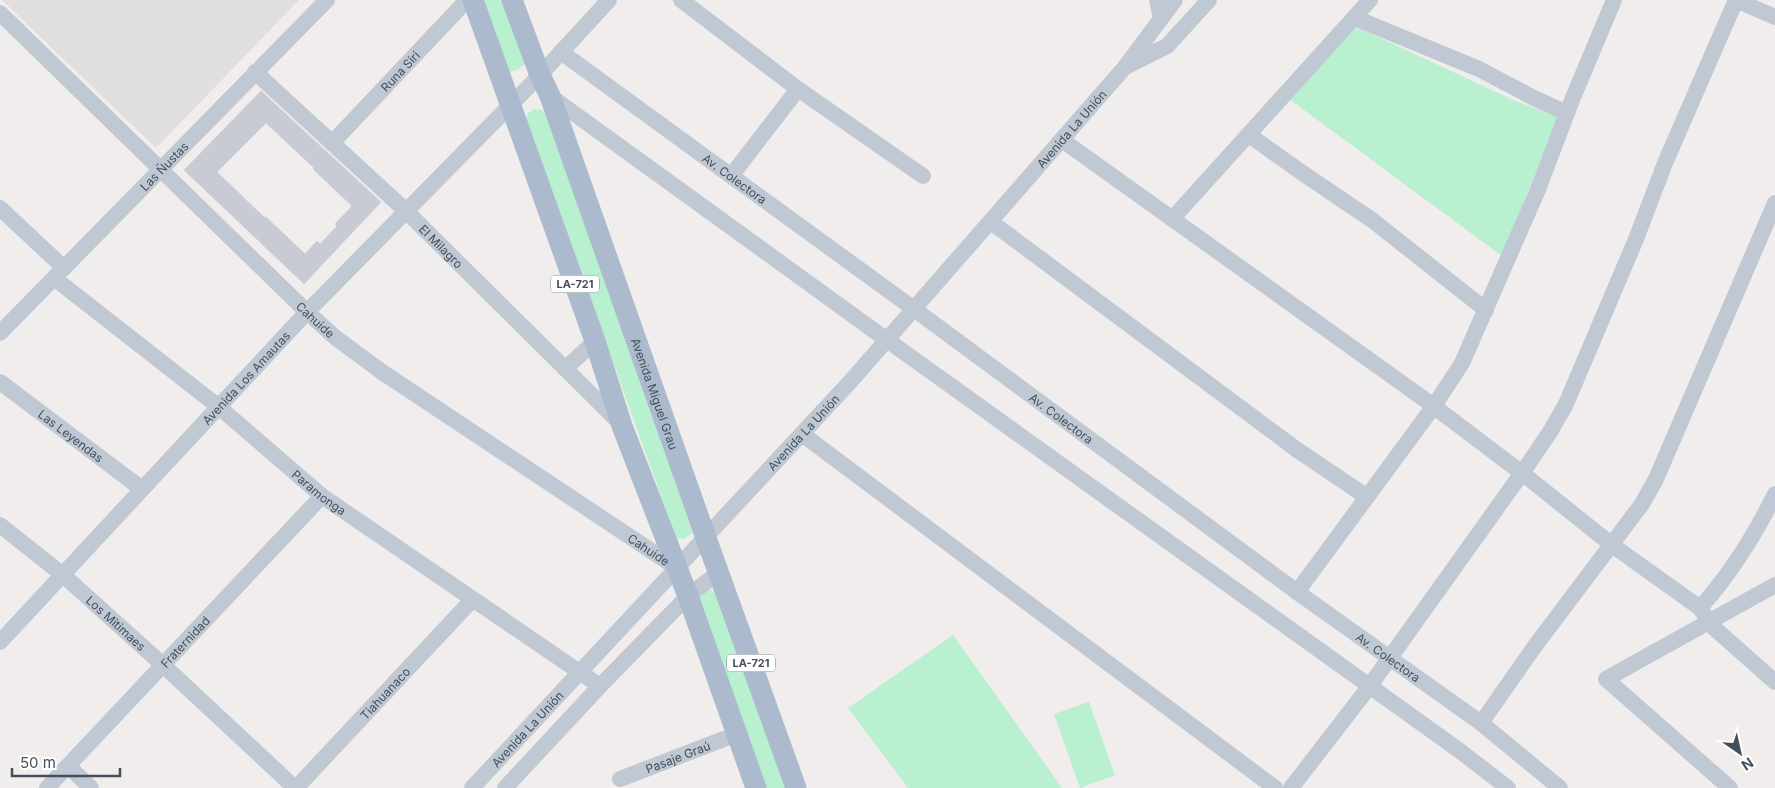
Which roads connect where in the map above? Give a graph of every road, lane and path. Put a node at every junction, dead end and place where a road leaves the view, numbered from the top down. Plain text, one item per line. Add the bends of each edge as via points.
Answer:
1 (326, 0) edge
2 (466, 0) edge
3 (473, 0) edge
4 (512, 0) edge
5 (608, 0) edge
6 (681, 0) edge
7 (1156, 0) edge
8 (1175, 0) edge
9 (1209, 0) edge
10 (1370, 0) edge
11 (1614, 0) edge
12 (1736, 0) edge
13 (0, 13) edge
14 (1161, 18) junction
15 (1355, 18) junction
16 (1775, 18) edge
17 (561, 52) junction
18 (1126, 67) junction
19 (255, 72) junction
20 (540, 75) junction
21 (798, 89) junction
22 (550, 96) junction
23 (511, 104) junction
24 (1567, 113) junction
25 (1249, 135) junction
26 (1062, 140) junction
27 (332, 143) junction
28 (161, 168) junction
29 (731, 176) junction
30 (923, 176) dead end
31 (1775, 203) edge
32 (0, 208) edge
33 (406, 210) junction
34 (1172, 219) junction
35 (991, 222) junction
36 (59, 273) junction
37 (914, 309) junction
38 (1486, 310) junction
39 (307, 312) junction
40 (0, 333) edge
41 (887, 340) junction
42 (595, 341) junction
43 (565, 369) junction
44 (0, 382) edge
45 (1434, 406) junction
46 (219, 407) junction
47 (622, 426) junction
48 (802, 434) junction
49 (1522, 473) junction
50 (142, 489) junction
51 (1775, 495) edge
52 (322, 496) junction
53 (1366, 497) junction
54 (0, 525) edge
55 (706, 538) junction
56 (1612, 545) junction
57 (677, 568) junction
58 (718, 573) junction
59 (63, 575) junction
60 (1775, 586) edge
61 (1297, 592) junction
62 (688, 596) junction
63 (473, 599) junction
64 (1700, 608) junction
65 (1710, 622) junction
66 (0, 642) edge
67 (1390, 657) junction
68 (163, 665) junction
69 (581, 673) junction
70 (1775, 682) edge
71 (600, 686) junction
72 (1369, 687) junction
73 (1481, 723) junction
74 (737, 734) junction
75 (68, 766) junction
76 (620, 779) dead end
77 (476, 787) edge
78 (47, 788) edge
79 (91, 788) edge
80 (295, 788) edge
81 (505, 788) edge
82 (756, 788) edge
83 (796, 788) edge
84 (1275, 788) edge
85 (1291, 788) edge
86 (1508, 788) edge
87 (1560, 788) edge
88 (1730, 788) edge

1 - 19 street, Las Ñustas
2 - 27 street, Runa Siri
3 - 23 main road, LA-721
4 - 20 main road, Avenida Miguel Grau / LA-721
5 - 17 street, Avenida Los Amautas
6 - 21 street
7 - 14 street
8 - 14 street, Avenida La Unión
9 - 18 street, Avenida La Unión via 1167,46
10 - 15 street
11 - 24 street
12 - 16 street
12 - 49 street via 1566,404
13 - 28 street, Cahuide
14 - 18 street, Avenida La Unión
15 - 24 street via 1478,69
15 - 25 street
17 - 20 street, Avenida Los Amautas
17 - 29 street, Av. Colectora
18 - 26 street, Avenida La Unión
19 - 27 street, El Milagro
19 - 28 street, Las Ñustas
20 - 22 main road, Avenida Miguel Grau / LA-721
20 - 23 street, Avenida Los Amautas
21 - 29 street
21 - 30 street
22 - 41 street
22 - 55 main road, Avenida Miguel Grau / LA-721
23 - 33 street, Avenida Los Amautas
23 - 42 main road, LA-721
24 - 38 street
25 - 34 street
25 - 38 street via 1372,220
26 - 34 street
26 - 35 street, Avenida La Unión
27 - 33 street, El Milagro
28 - 36 street, Las Ñustas
28 - 39 street, Cahuide
29 - 37 street, Av. Colectora
31 - 56 street via 1656,479
32 - 36 street, Paramonga
33 - 39 street, Avenida Los Amautas
33 - 43 street, El Milagro
34 - 45 street
35 - 37 street, Avenida La Unión
35 - 53 street via 1296,449
36 - 40 street, Las Ñustas
36 - 46 street, Paramonga
37 - 41 street, Avenida La Unión
37 - 61 street, Av. Colectora
38 - 45 street via 1462,363
39 - 46 street, Avenida Los Amautas
39 - 57 street, Cahuide via 382,372
41 - 48 street, Avenida La Unión
41 - 72 street
42 - 43 street
42 - 47 main road, LA-721
43 - 47 street, El Milagro
44 - 50 street, Las Leyendas
45 - 49 street
45 - 53 street
46 - 50 street, Avenida Los Amautas
46 - 52 street, Paramonga
47 - 57 main road, LA-721
48 - 55 street, Avenida La Unión
48 - 84 street
49 - 56 street
49 - 67 street
50 - 59 street, Avenida Los Amautas
51 - 64 street via 1742,554
52 - 63 street, Paramonga
52 - 68 street, Fraternidad
53 - 61 street
54 - 59 street, Los Mitimaes
55 - 57 street, Avenida La Unión
55 - 58 main road, Avenida Miguel Grau / LA-721
56 - 64 street
56 - 73 street
57 - 62 main road, LA-721
57 - 69 street, Avenida La Unión
58 - 62 street, Avenida La Unión
58 - 83 main road, Avenida Miguel Grau / LA-721
59 - 66 street, Avenida Los Amautas
59 - 68 street, Los Mitimaes
60 - 65 street
61 - 67 street, Av. Colectora
62 - 71 street, Avenida La Unión
62 - 74 main road, LA-721
63 - 69 street, Paramonga
63 - 80 street, Tiahuanaco
64 - 65 street
65 - 70 street
65 - 88 street via 1606,679
67 - 72 street
67 - 73 street, Av. Colectora
68 - 75 street, Fraternidad
68 - 80 street, Los Mitimaes
69 - 71 street, Paramonga
69 - 77 street, Avenida La Unión
71 - 81 street, Avenida La Unión
72 - 85 street
72 - 86 street
73 - 87 street, Av. Colectora
74 - 76 street, Pasaje Graú
74 - 82 main road, LA-721
75 - 78 street, Fraternidad
75 - 79 street

